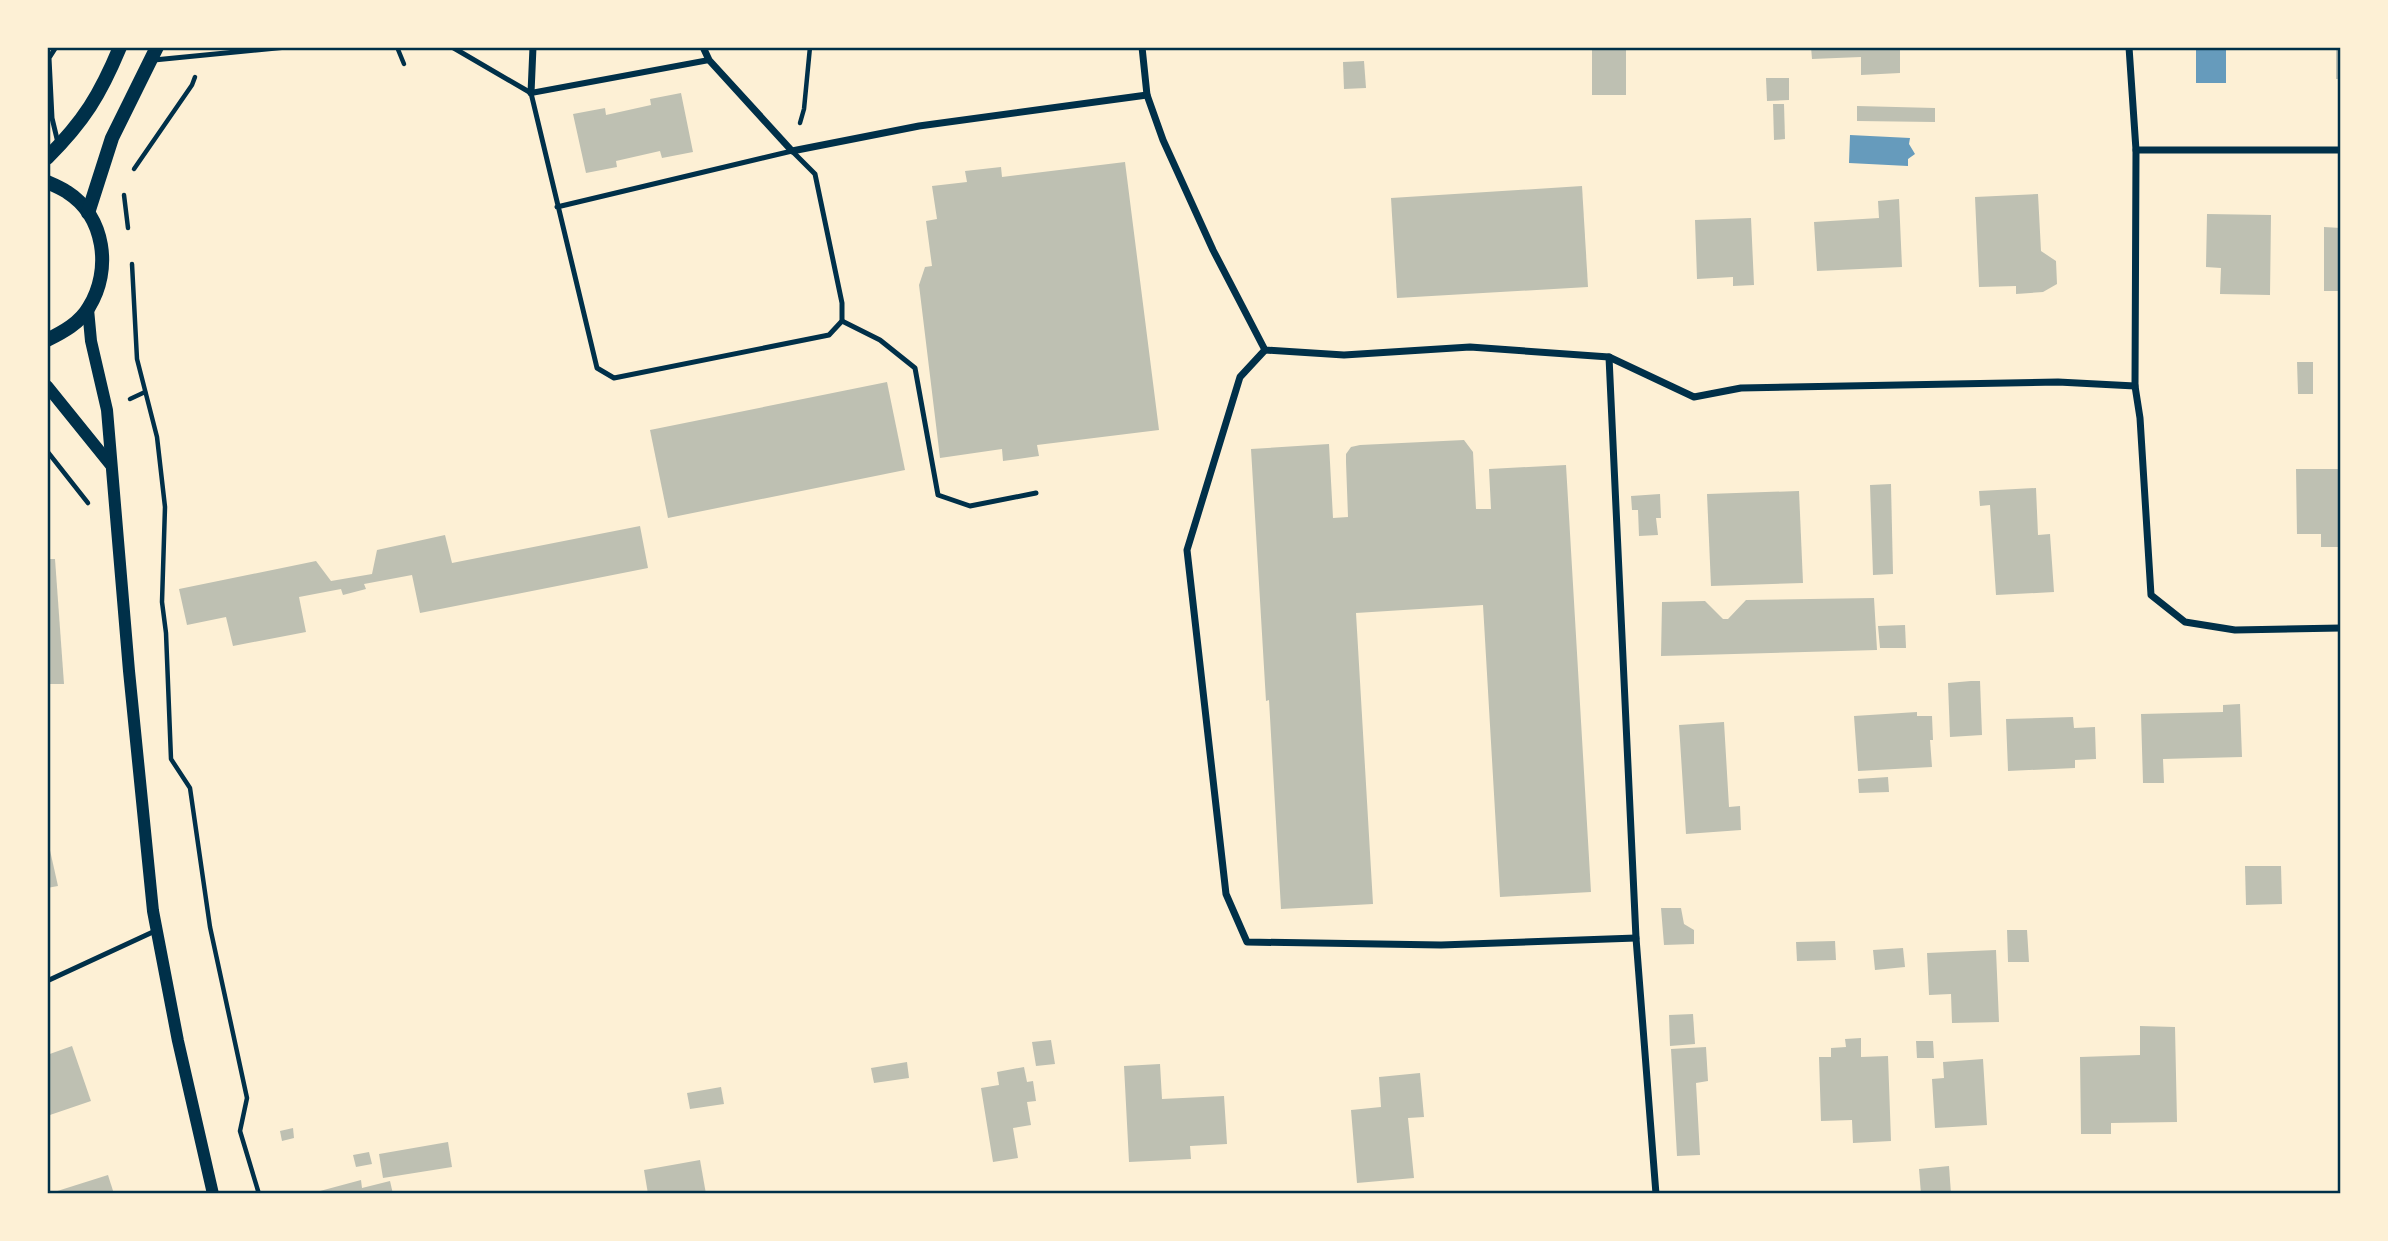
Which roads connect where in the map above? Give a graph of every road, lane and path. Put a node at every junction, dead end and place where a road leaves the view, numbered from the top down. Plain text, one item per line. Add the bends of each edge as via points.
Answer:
1 (56, 47) edge
2 (120, 47) edge
3 (287, 47) edge
4 (397, 47) edge
5 (453, 47) edge
6 (533, 47) edge
7 (704, 47) edge
8 (810, 47) edge
9 (1142, 47) edge
10 (2129, 47) edge
11 (154, 54) edge
12 (203, 57) junction
13 (709, 60) junction
14 (404, 64) dead end
15 (49, 74) edge
16 (531, 93) junction
17 (1147, 95) junction
18 (59, 145) junction
19 (2136, 150) junction
20 (2341, 150) edge
21 (792, 151) junction
22 (47, 158) edge
23 (129, 175) dead end
24 (47, 182) edge
25 (122, 184) dead end
26 (557, 207) junction
27 (88, 213) junction
28 (128, 233) dead end
29 (131, 257) dead end
30 (88, 309) junction
31 (842, 321) junction
32 (47, 340) edge
33 (1265, 350) junction
34 (1609, 357) junction
35 (47, 386) edge
36 (2135, 386) junction
37 (47, 451) edge
38 (110, 464) junction
39 (1036, 493) dead end
40 (118, 541) junction
41 (2341, 628) edge
42 (157, 930) junction
43 (1636, 938) junction
44 (47, 981) edge
45 (213, 1194) edge
46 (259, 1194) edge
47 (1656, 1194) edge

1 - 15 lane via 49,58
2 - 18 main road via 99,96
3 - 12 lane
4 - 14 path
5 - 16 lane
6 - 16 street
7 - 13 street
8 - 21 path via 804,108
9 - 17 street
10 - 19 street
11 - 12 lane
11 - 27 main road via 112,138
12 - 23 path via 192,85
13 - 16 street
13 - 21 street
15 - 18 lane via 51,118
16 - 26 lane
17 - 21 street via 919,126
17 - 33 street via 1213,250
18 - 22 main road
19 - 20 street
19 - 36 street
21 - 26 lane
21 - 31 lane via 815,174
24 - 27 main road via 68,192
25 - 28 path
26 - 31 lane via 597,368 614,378 829,335
27 - 30 main road via 100,236 104,261 100,286
29 - 46 path via 137,359 157,437 165,507 162,601 171,759 190,788 209,927 247,1098 240,1131
30 - 32 main road via 69,330
30 - 38 street via 107,410
31 - 39 lane via 880,340 915,368 938,495 970,506
33 - 34 street via 1344,355 1470,347
33 - 43 street via 1240,377 1187,550 1226,894 1247,942 1441,945
34 - 36 street via 1694,397 1741,388 2058,382
34 - 43 street
35 - 38 street
36 - 41 street via 2151,595 2186,622 2235,630
37 - 40 path
38 - 40 street
40 - 42 street
42 - 44 lane
42 - 45 street
43 - 47 street

